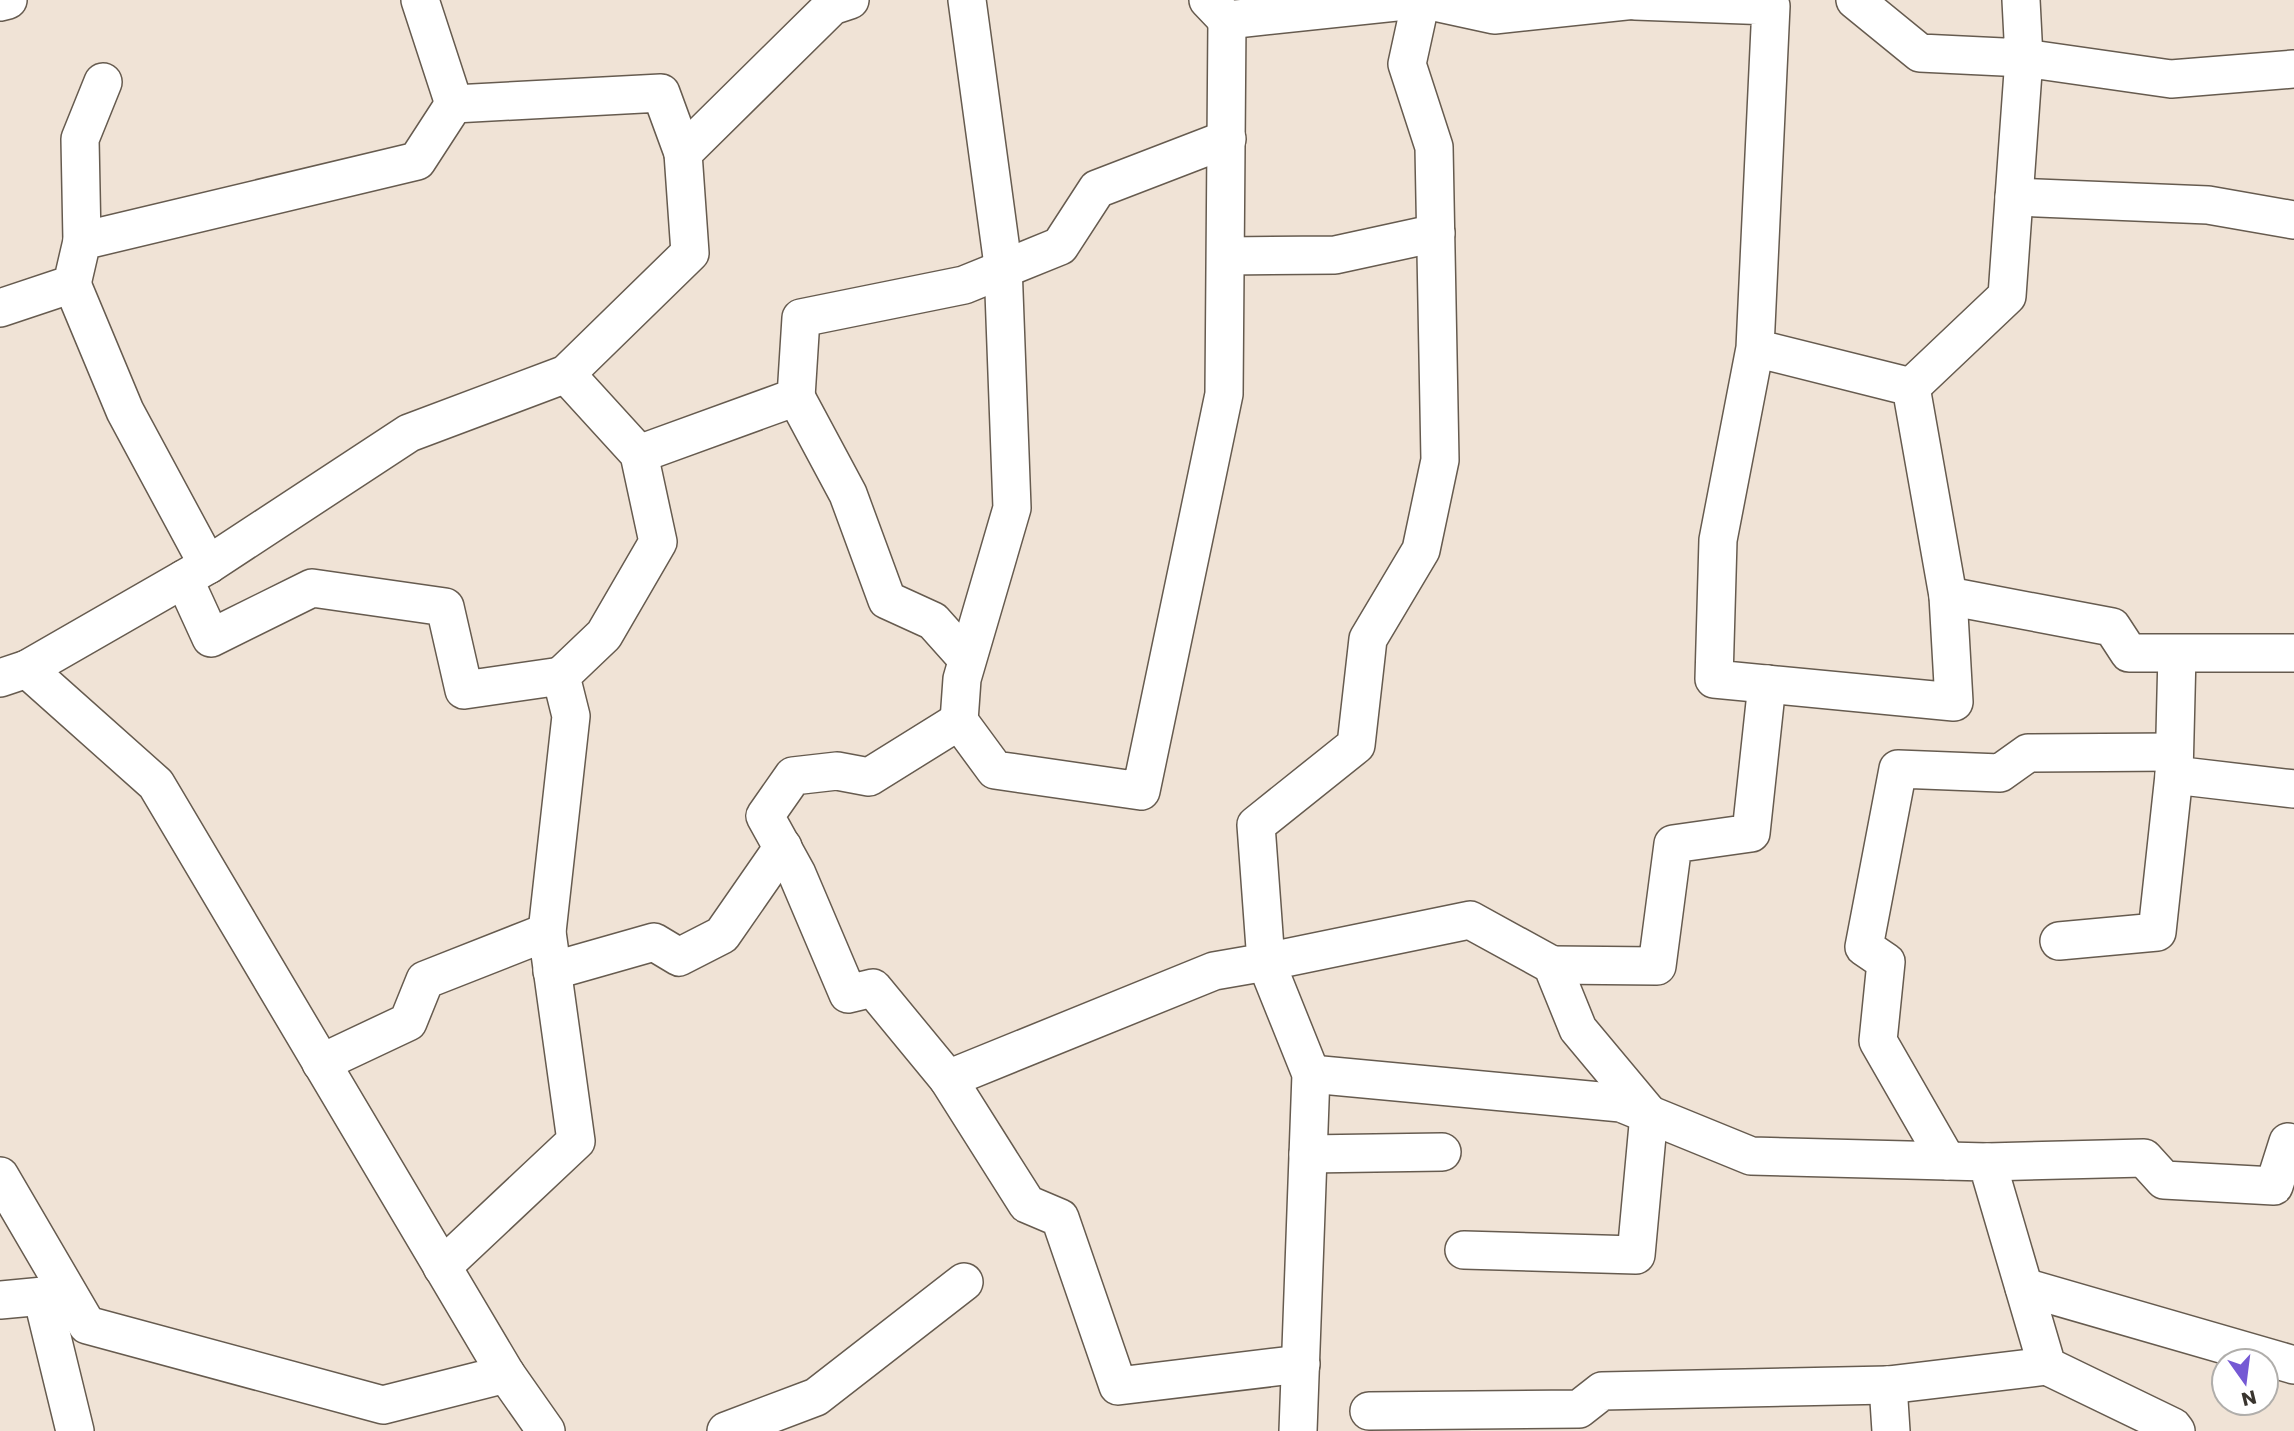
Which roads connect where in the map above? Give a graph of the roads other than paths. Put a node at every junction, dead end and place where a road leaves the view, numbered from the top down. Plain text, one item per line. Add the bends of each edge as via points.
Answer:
1 (8, 0) edge
2 (420, 0) edge
3 (850, 0) edge
4 (967, 0) edge
5 (1415, 0) edge
6 (1423, 0) edge
7 (1635, 0) edge
8 (1855, 0) edge
9 (2021, 0) edge
10 (0, 2) edge
11 (1218, 10) edge
12 (2024, 58) junction
13 (2294, 69) edge
14 (103, 82) dead end
15 (454, 104) junction
16 (1227, 139) junction
17 (682, 153) junction
18 (2014, 197) junction
19 (2294, 220) edge
20 (1436, 233) junction
21 (82, 241) junction
22 (1226, 256) junction
23 (1003, 269) junction
24 (72, 284) junction
25 (0, 309) edge
26 (1755, 348) junction
27 (566, 374) junction
28 (1911, 387) junction
29 (796, 397) junction
30 (639, 454) junction
31 (196, 572) junction
32 (1948, 596) junction
33 (2294, 653) edge
34 (2177, 654) junction
35 (967, 659) junction
36 (14, 673) edge
37 (561, 676) junction
38 (1768, 684) junction
39 (958, 721) junction
40 (2174, 763) junction
41 (2294, 789) edge
42 (783, 847) junction
43 (547, 932) junction
44 (2059, 941) dead end
45 (1266, 962) junction
46 (1552, 965) junction
47 (552, 971) junction
48 (321, 1063) junction
49 (1311, 1074) junction
50 (948, 1079) junction
51 (1649, 1114) junction
52 (2294, 1144) edge
53 (1442, 1152) dead end
54 (1308, 1154) junction
55 (1947, 1161) junction
56 (1987, 1162) junction
57 (0, 1176) edge
58 (1464, 1250) dead end
59 (442, 1267) junction
60 (964, 1282) dead end
61 (2024, 1287) junction
62 (56, 1295) junction
63 (0, 1300) edge
64 (1301, 1364) junction
65 (2294, 1365) edge
66 (2048, 1366) junction
67 (506, 1374) junction
68 (1888, 1385) junction
69 (1368, 1411) dead end
70 (75, 1431) edge
71 (546, 1431) edge
72 (726, 1431) edge
73 (1298, 1431) edge
74 (1891, 1431) edge
75 (2176, 1431) edge

1 - 10 street
2 - 15 street
3 - 17 street via 832,6
4 - 23 street
5 - 11 street
6 - 7 street via 1494,15
6 - 20 street via 1406,64 1434,147
7 - 26 street via 1771,6
8 - 12 street via 1920,53
9 - 12 street
11 - 16 street
12 - 13 street via 2171,79
12 - 18 street
14 - 21 street via 80,139
15 - 17 street via 661,93
15 - 21 street via 417,161
16 - 22 street
16 - 23 street via 1097,189 1060,246
17 - 27 street via 690,253
18 - 19 street via 2208,205
18 - 28 street via 2007,296
20 - 22 street via 1335,255
20 - 45 street via 1440,460 1421,551 1368,639 1356,745 1256,825
21 - 24 street
22 - 39 street via 1224,394 1141,791 995,770
23 - 29 street via 964,285 801,318
23 - 35 street via 1012,508
24 - 25 street
24 - 31 street
26 - 28 street
26 - 38 street via 1718,540 1714,679
27 - 30 street
27 - 31 street via 409,433
28 - 32 street
29 - 30 street
29 - 35 street via 848,495 887,600 933,621
30 - 37 street via 658,542 604,635
31 - 36 street
31 - 37 street via 211,638 312,588 445,607 464,690
32 - 34 street via 2112,627 2129,653
32 - 38 street via 1954,702
33 - 34 street
34 - 40 street
35 - 39 street
36 - 48 street via 156,784
37 - 43 street via 571,716
38 - 46 street via 1751,833 1673,844 1657,966
39 - 42 street via 869,777 837,771 793,776 765,816
40 - 41 street
40 - 44 street via 2157,932
40 - 55 street via 2028,753 2000,774 1898,769 1864,947 1886,962 1878,1041
42 - 47 street via 722,935 679,957 654,942
42 - 50 street via 848,994 873,988
43 - 47 street
43 - 48 street via 425,980 408,1022
45 - 46 street via 1470,920
45 - 49 street
45 - 50 street via 1214,971
46 - 51 street via 1578,1029
47 - 59 street via 576,1141
48 - 59 street
49 - 51 street via 1621,1103
49 - 54 street
50 - 64 street via 1027,1204 1060,1218 1118,1386
51 - 55 street via 1751,1156
51 - 58 street via 1636,1255
52 - 56 street via 2288,1142 2274,1186 2164,1180 2144,1158
53 - 54 street
54 - 64 street
55 - 56 street
56 - 61 street
57 - 62 street
59 - 67 street
60 - 72 street via 816,1396
61 - 65 street
61 - 66 street
62 - 63 street
62 - 67 street via 87,1325 383,1405
62 - 70 street
64 - 73 street
66 - 68 street
66 - 75 street
67 - 71 street
68 - 69 street via 1602,1391 1579,1409
68 - 74 street

